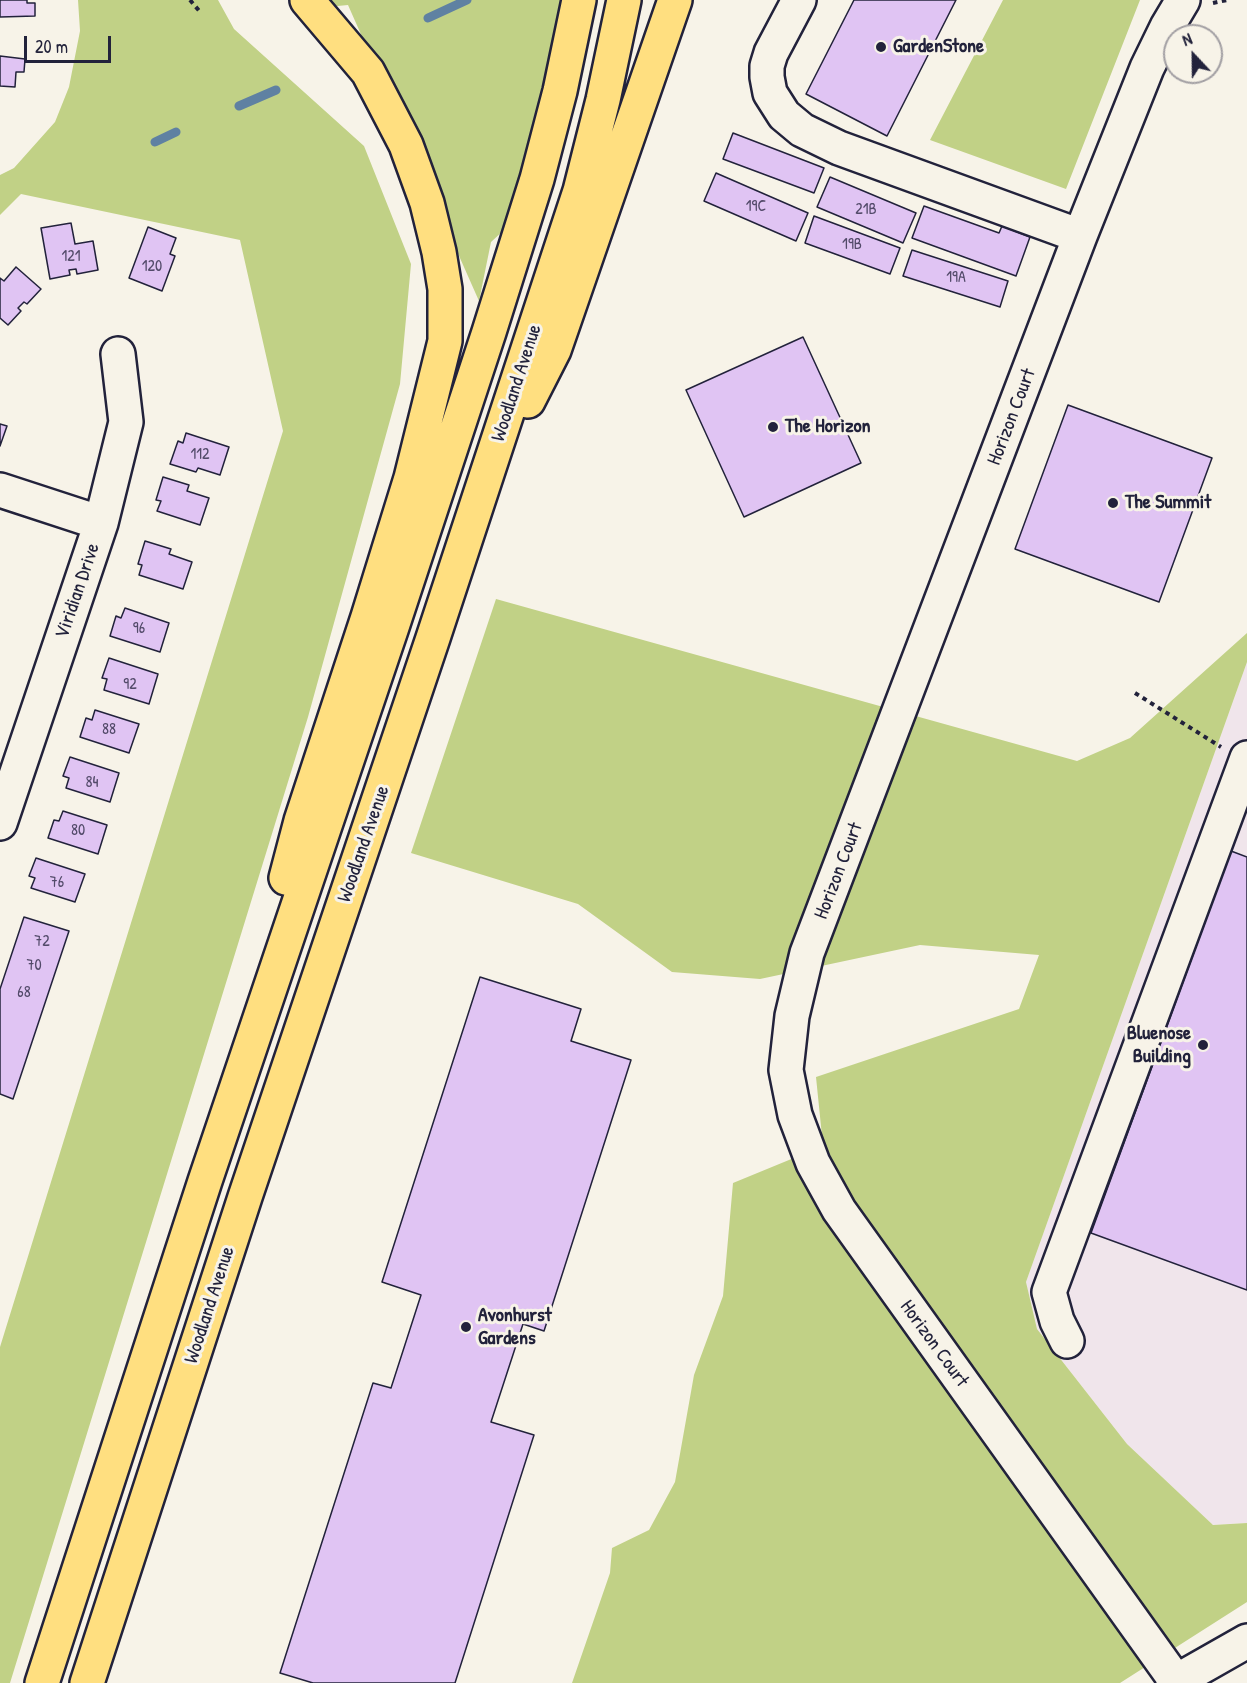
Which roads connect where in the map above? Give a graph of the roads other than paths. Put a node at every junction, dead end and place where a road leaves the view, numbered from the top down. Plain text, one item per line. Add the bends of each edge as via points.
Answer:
1 (307, 0) edge
2 (579, 0) edge
3 (624, 0) edge
4 (675, 0) edge
5 (799, 0) edge
6 (1183, 0) edge
7 (1080, 236) junction
8 (118, 354) dead end
9 (0, 490) edge
10 (481, 493) junction
11 (101, 523) junction
12 (1246, 768) edge
13 (0, 823) edge
14 (205, 1181) junction
15 (1067, 1341) dead end
16 (1247, 1641) edge
17 (1175, 1682) edge
18 (42, 1683) edge
19 (87, 1683) edge

1 - 14 highway via 368,72 406,145 439,252 445,289 446,341 411,478 301,821
2 - 14 highway via 537,179 489,332
3 - 10 highway, Woodland Avenue via 580,191
4 - 10 highway via 554,350
5 - 7 street via 767,66 770,93 784,115 802,130 839,148
6 - 7 street, Horizon Court via 1147,68
7 - 17 street, Horizon Court via 807,952 792,1016 786,1070 795,1115 813,1163 839,1210
8 - 11 street, Viridian Drive via 126,422
9 - 11 street
10 - 19 highway, Woodland Avenue
11 - 13 street, Viridian Drive
12 - 15 street via 1049,1292
14 - 18 highway
16 - 17 street

